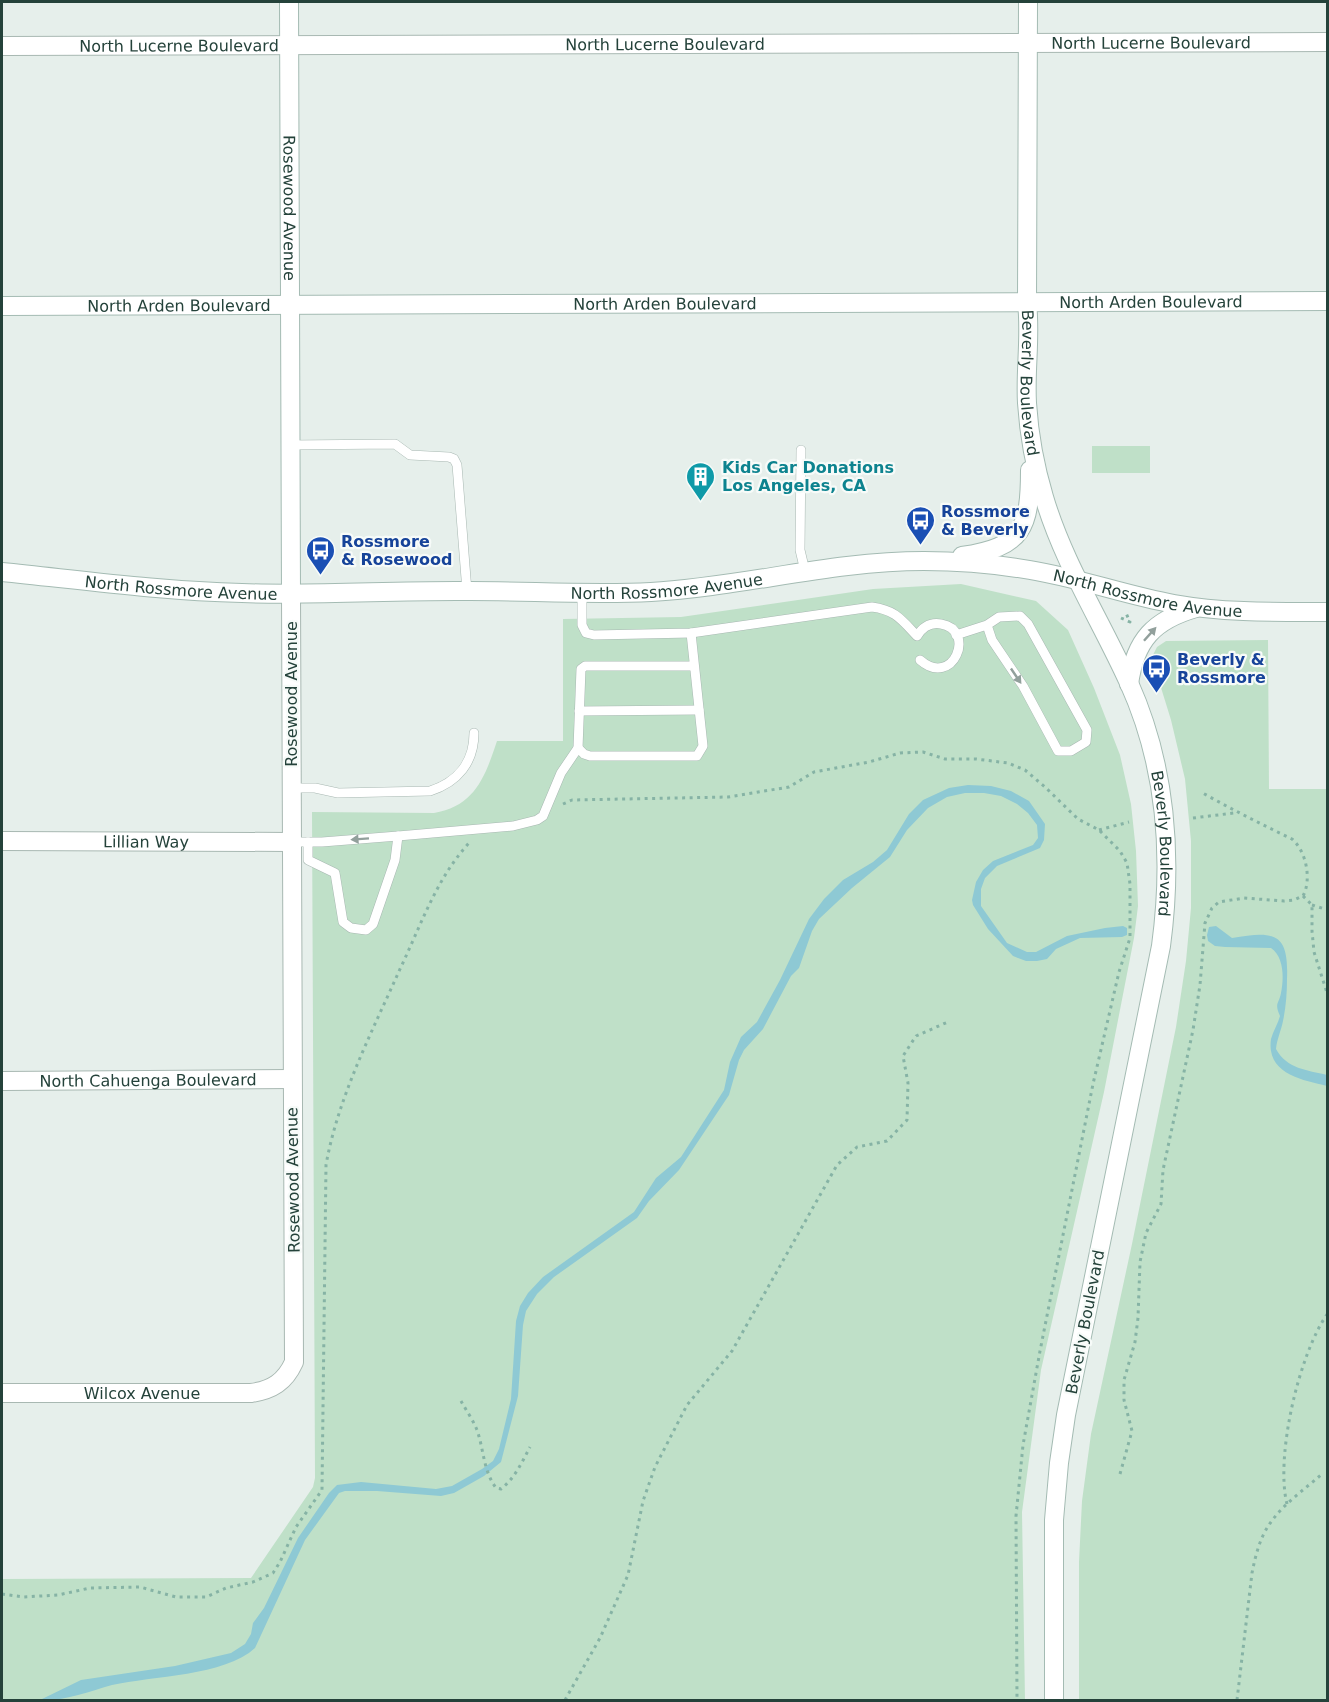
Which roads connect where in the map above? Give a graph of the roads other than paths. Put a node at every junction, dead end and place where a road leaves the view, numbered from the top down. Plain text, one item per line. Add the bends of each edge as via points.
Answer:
1 (289, 2) edge
2 (1028, 2) edge
3 (1328, 42) edge
4 (1027, 43) junction
5 (289, 45) junction
6 (2, 46) edge
7 (1328, 301) edge
8 (1027, 303) junction
9 (290, 304) junction
10 (2, 306) edge
11 (1027, 402) junction
12 (290, 445) junction
13 (801, 450) dead end
14 (925, 561) junction
15 (805, 571) junction
16 (2, 572) edge
17 (1080, 582) junction
18 (467, 591) junction
19 (582, 592) junction
20 (291, 594) junction
21 (1197, 608) junction
22 (1328, 612) edge
23 (987, 625) junction
24 (690, 633) junction
25 (956, 635) junction
26 (920, 660) dead end
27 (693, 666) junction
28 (1129, 684) junction
29 (699, 710) junction
30 (579, 711) junction
31 (474, 733) dead end
32 (578, 748) junction
33 (291, 789) junction
34 (398, 836) junction
35 (2, 841) edge
36 (299, 842) junction
37 (292, 1079) junction
38 (2, 1082) edge
39 (279, 1382) joint
40 (2, 1393) edge
41 (1054, 1701) edge

1 - 5 street, Rosewood Avenue
2 - 4 street, Beverly Boulevard
3 - 4 street, North Lucerne Boulevard
4 - 5 street, North Lucerne Boulevard
4 - 8 street, Beverly Boulevard
5 - 6 street, North Lucerne Boulevard
5 - 9 street, Rosewood Avenue
7 - 8 street, North Arden Boulevard
8 - 9 street, North Arden Boulevard
8 - 11 street, Beverly Boulevard
9 - 10 street, North Arden Boulevard
9 - 12 street, Rosewood Avenue
11 - 14 street via 1030,497 1021,528 1011,541 997,549
11 - 17 street, Beverly Boulevard via 1044,498
12 - 18 lane via 395,444 410,455 454,459
12 - 20 street, Rosewood Avenue
13 - 15 lane via 800,550
14 - 15 street, North Rossmore Avenue
14 - 17 street, North Rossmore Avenue via 1006,566
15 - 19 street, North Rossmore Avenue via 680,590
16 - 20 street, North Rossmore Avenue via 145,588
17 - 21 street, North Rossmore Avenue
17 - 28 street, Beverly Boulevard
18 - 19 street, North Rossmore Avenue
18 - 20 street, North Rossmore Avenue
19 - 24 lane via 582,625 586,633
20 - 33 street, Rosewood Avenue
21 - 22 street, North Rossmore Avenue
28 -> 21 street via 1138,649 1149,634 1162,621
23 -> 23 lane via 992,640 1023,686 1058,751 1071,751 1086,742 1087,730 1028,624 1020,616 999,616
23 - 25 lane
24 - 25 lane via 872,607 888,609 917,636 933,624 946,626
24 - 27 lane
25 - 26 lane via 959,649 952,662 932,668
27 - 29 lane
27 - 30 lane via 585,666 579,675
28 - 41 street, Beverly Boulevard via 1144,722 1159,783 1167,865 1165,915 1059,1463 1054,1520
29 - 30 lane
29 - 32 lane via 703,746 697,756 590,756
30 - 32 lane
31 - 33 lane via 474,747 463,771 430,791 338,794 315,788
32 - 34 lane via 561,773 543,816 537,820 513,826
33 - 36 street, Rosewood Avenue
34 -> 36 lane
34 - 36 lane via 395,860 373,924 366,930 351,928 343,922 335,873 308,860
35 - 36 street, Lillian Way
36 - 37 street, Rosewood Avenue
37 - 38 street, North Cahuenga Boulevard
37 - 39 street, Rosewood Avenue via 295,1348 294,1362
39 - 40 street, Wilcox Avenue via 266,1391 251,1393

